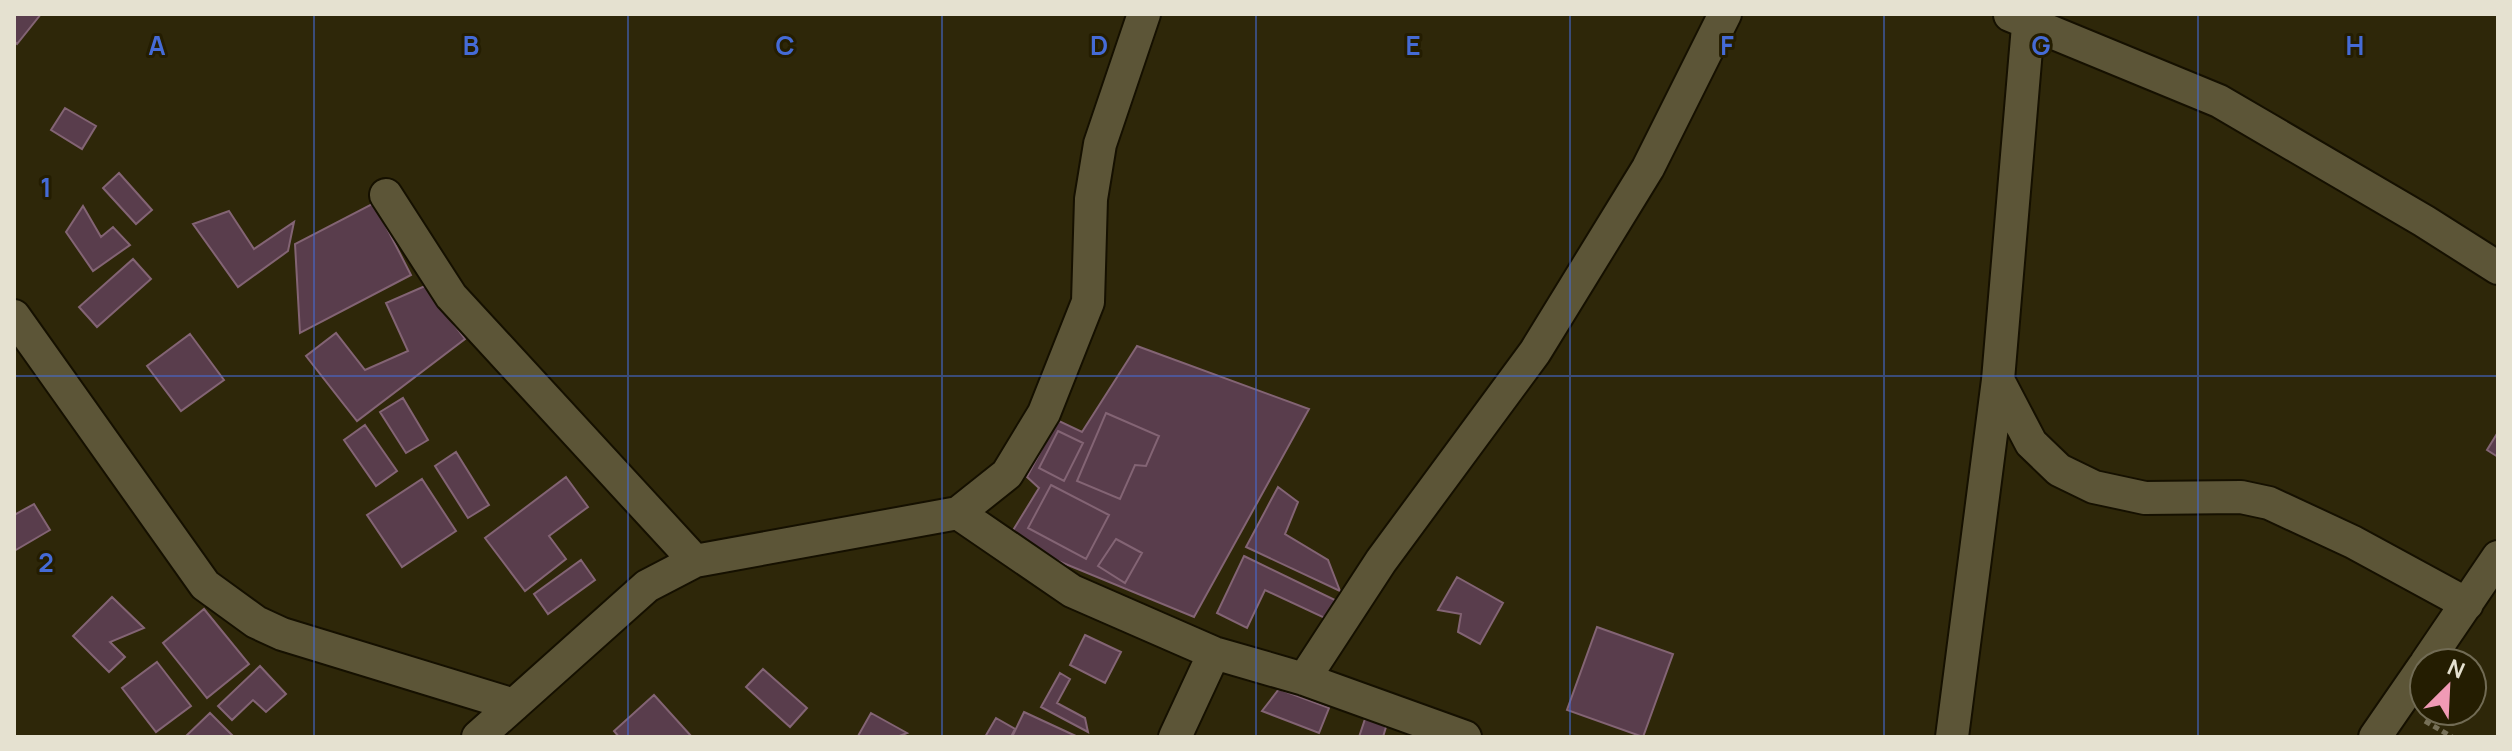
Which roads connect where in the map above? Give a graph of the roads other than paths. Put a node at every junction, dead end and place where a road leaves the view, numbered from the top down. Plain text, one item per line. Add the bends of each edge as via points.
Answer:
1 (1144, 14) edge
2 (1725, 14) edge
3 (2022, 16) edge
4 (386, 195) dead end
5 (2498, 268) edge
6 (14, 316) edge
7 (1998, 380) junction
8 (958, 513) junction
9 (2498, 557) edge
10 (695, 561) junction
11 (2467, 604) junction
12 (2437, 647) edge
13 (1214, 653) junction
14 (1304, 679) junction
15 (2408, 689) edge
16 (514, 705) junction
17 (478, 737) edge
18 (1175, 737) edge
19 (1465, 737) edge
20 (1952, 737) edge
21 (2375, 737) edge

1 - 8 street via 1100,144 1091,199 1088,302 1044,413 1007,474
2 - 14 street via 1648,168 1535,352 1381,561
3 - 5 street via 2219,101
3 - 7 street
4 - 10 street via 451,296
6 - 16 street via 205,585 282,634
7 - 11 street via 2031,443 2059,470 2094,487 2145,498 2241,497 2269,503
7 - 20 street
8 - 10 street
8 - 13 street via 1072,591
9 - 11 street
10 - 16 street via 647,586
11 - 12 street
13 - 14 street
13 - 18 street
14 - 19 street
15 - 21 street
16 - 17 street

